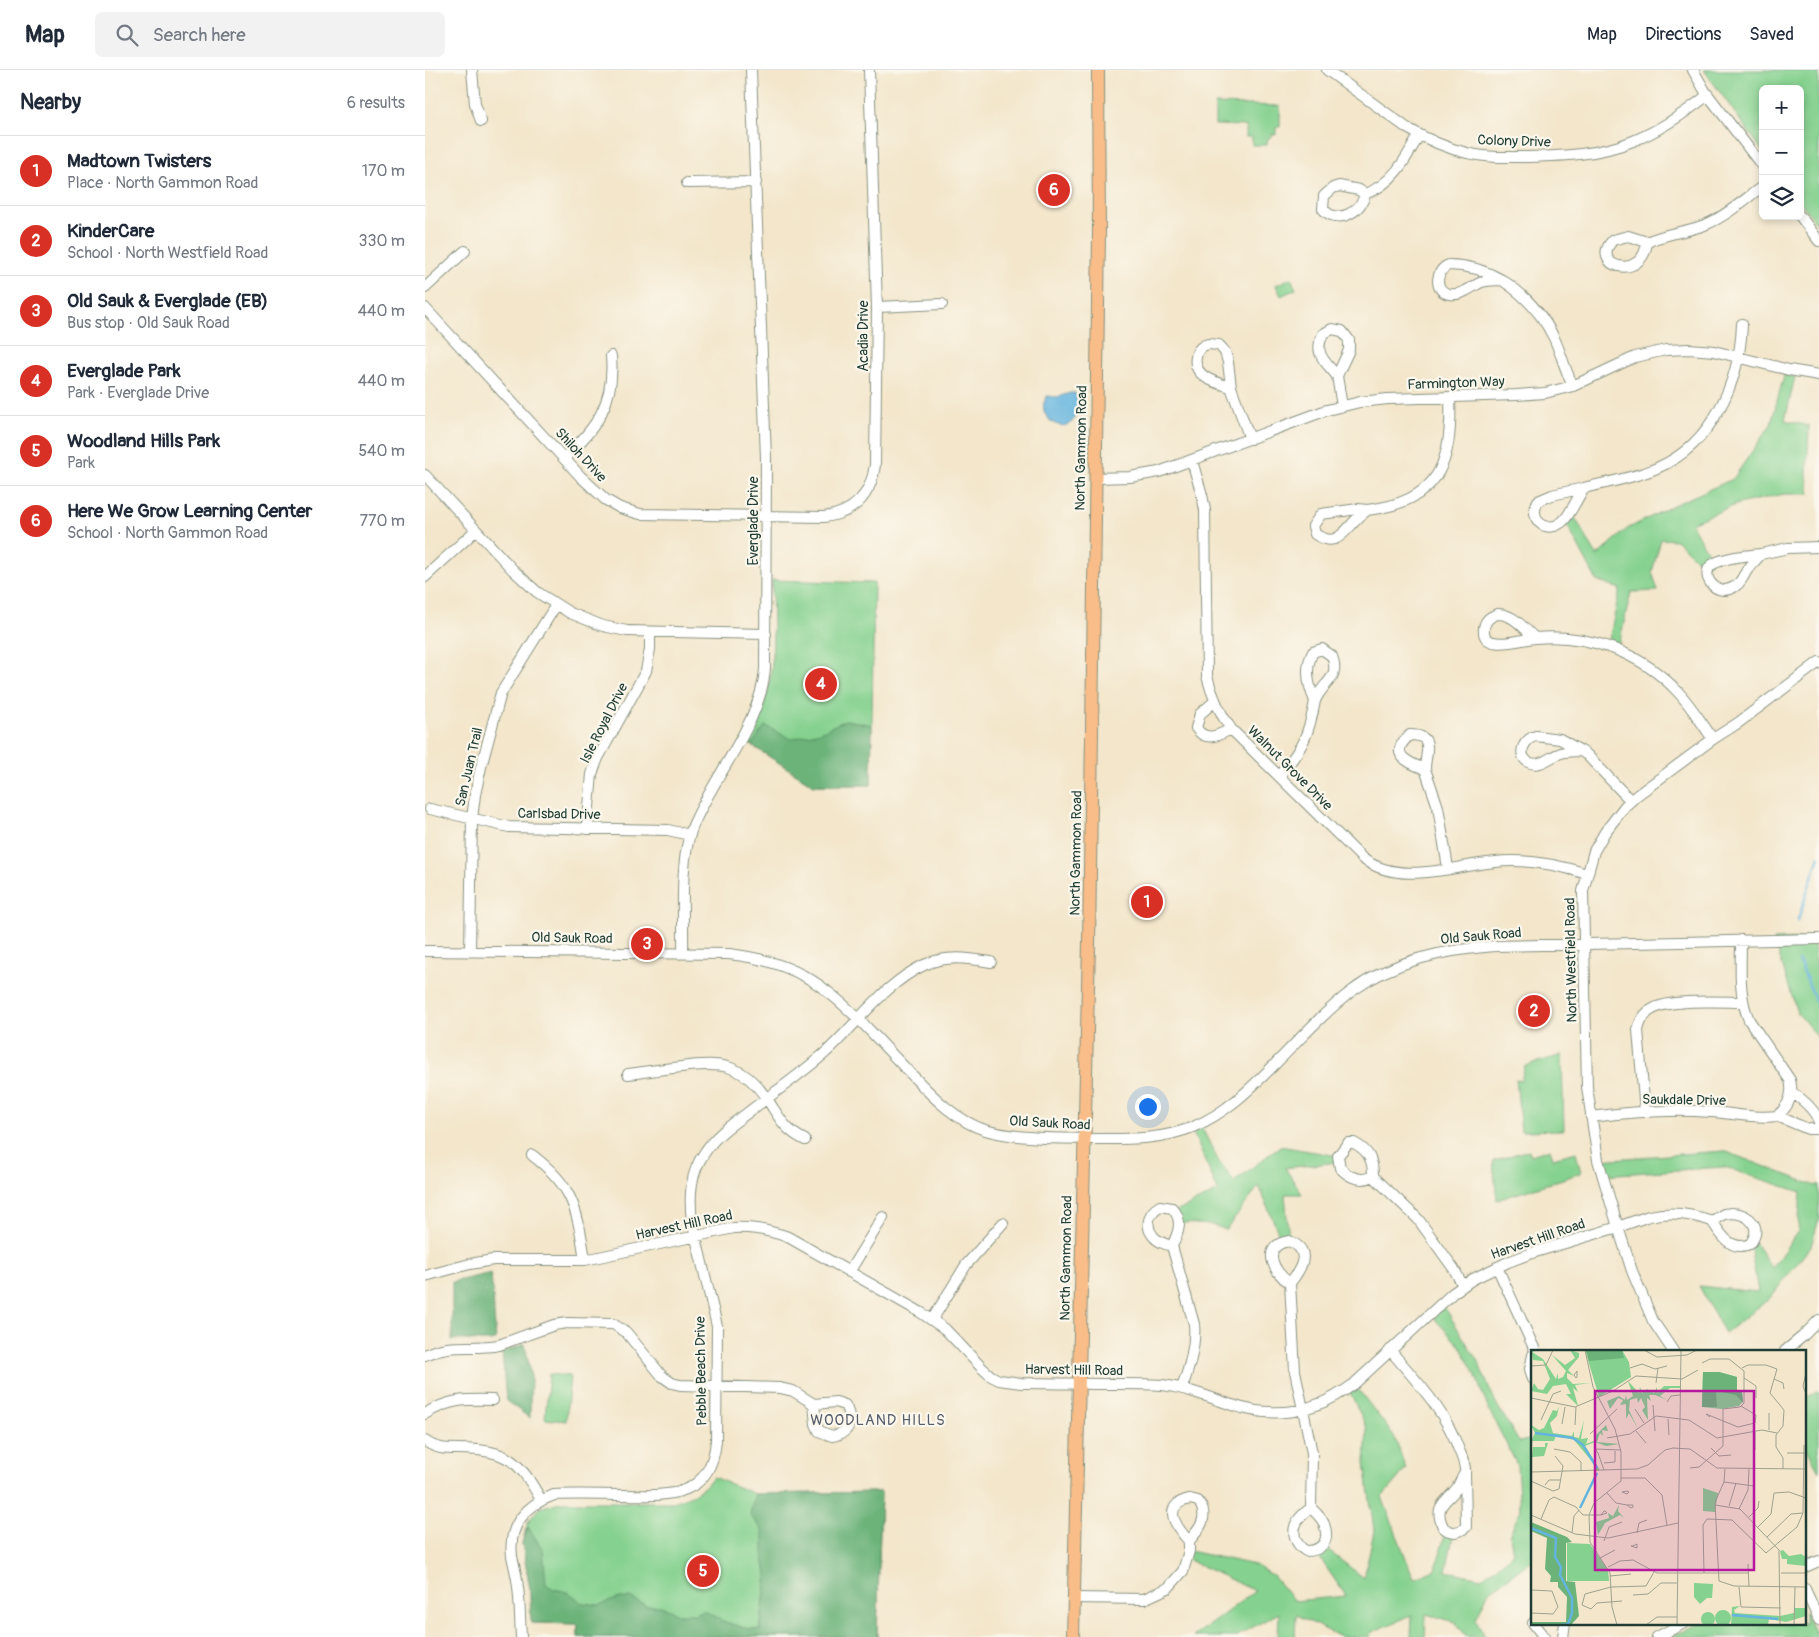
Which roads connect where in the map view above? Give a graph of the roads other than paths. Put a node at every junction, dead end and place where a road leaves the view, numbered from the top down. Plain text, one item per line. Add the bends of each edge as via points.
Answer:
1 (472, 70) edge
2 (751, 70) edge
3 (869, 70) edge
4 (1098, 70) edge
5 (1327, 70) edge
6 (1693, 70) edge
7 (1708, 96) junction
8 (481, 121) dead end
9 (1419, 135) junction
10 (1759, 162) edge
11 (756, 182) junction
12 (687, 183) dead end
13 (1759, 189) edge
14 (1365, 194) dead end
15 (1803, 220) edge
16 (1819, 241) edge
17 (1647, 242) dead end
18 (465, 251) dead end
19 (1502, 280) junction
20 (425, 288) edge
21 (942, 304) dead end
22 (877, 307) junction
23 (425, 308) edge
24 (1742, 324) dead end
25 (611, 356) dead end
26 (1738, 357) junction
27 (1819, 375) edge
28 (1337, 376) dead end
29 (1573, 386) junction
30 (1231, 387) junction
31 (1450, 397) junction
32 (1342, 406) junction
33 (1250, 439) junction
34 (564, 458) junction
35 (1191, 461) junction
36 (425, 475) edge
37 (1095, 478) junction
38 (1584, 488) junction
39 (1367, 510) junction
40 (767, 517) junction
41 (476, 530) junction
42 (1819, 547) edge
43 (1761, 554) junction
44 (425, 577) edge
45 (556, 605) junction
46 (650, 632) junction
47 (766, 634) junction
48 (1535, 638) junction
49 (1819, 662) edge
50 (1215, 701) junction
51 (1315, 701) dead end
52 (1231, 729) junction
53 (1713, 739) junction
54 (1581, 751) junction
55 (1425, 770) dead end
56 (1279, 776) junction
57 (1631, 801) junction
58 (430, 809) dead end
59 (472, 819) junction
60 (587, 829) junction
61 (690, 835) junction
62 (1447, 868) junction
63 (1587, 874) junction
64 (1819, 939) edge
65 (1741, 940) junction
66 (1583, 944) junction
67 (425, 951) edge
68 (471, 951) junction
69 (683, 953) junction
70 (991, 962) dead end
71 (1742, 1002) junction
72 (858, 1020) junction
73 (628, 1074) dead end
74 (1791, 1092) junction
75 (767, 1098) junction
76 (1645, 1112) junction
77 (1777, 1116) junction
78 (1591, 1117) junction
79 (1819, 1122) edge
80 (1819, 1127) edge
81 (1084, 1139) junction
82 (805, 1140) dead end
83 (532, 1154) dead end
84 (1373, 1176) dead end
85 (883, 1217) dead end
86 (1712, 1222) dead end
87 (1003, 1223) dead end
88 (1618, 1227) junction
89 (696, 1235) junction
90 (1171, 1246) dead end
91 (585, 1260) junction
92 (1497, 1267) junction
93 (849, 1272) junction
94 (425, 1276) edge
95 (1291, 1283) dead end
96 (1463, 1286) junction
97 (932, 1320) junction
98 (1819, 1320) edge
99 (1390, 1350) junction
100 (1536, 1350) edge
101 (1672, 1350) edge
102 (1786, 1350) edge
103 (425, 1355) edge
104 (1079, 1384) junction
105 (717, 1386) junction
106 (1182, 1388) junction
107 (493, 1400) dead end
108 (814, 1404) dead end
109 (1303, 1409) junction
110 (425, 1414) edge
111 (425, 1442) edge
112 (1465, 1473) junction
113 (541, 1500) junction
114 (1311, 1508) dead end
115 (1189, 1541) dead end
116 (1819, 1561) edge
117 (1807, 1566) edge
118 (1807, 1593) edge
119 (1074, 1598) junction
120 (1819, 1620) edge
121 (1534, 1624) edge
122 (1565, 1624) edge
123 (1683, 1624) edge
124 (521, 1637) edge
125 (1073, 1637) edge
126 (1544, 1637) edge
127 (1563, 1637) edge
128 (1657, 1637) edge

1 - 8 street via 475,104
2 - 11 street, Everglade Drive
3 - 22 street, Acadia Drive
4 - 37 main road, North Gammon Road
5 - 9 street, Colony Drive
6 - 7 street
7 - 9 street, Colony Drive via 1647,135 1587,154 1488,157 1450,148
7 - 10 street
9 - 14 street via 1397,172
11 - 12 street
11 - 40 street, Everglade Drive
13 - 17 street via 1720,218
15 - 16 street
18 - 20 street
19 - 19 street via 1482,270 1455,265 1444,267 1438,278 1440,290 1450,294 1464,293 1483,282
19 - 29 street via 1525,297 1543,319
21 - 22 street
22 - 40 street, Acadia Drive via 875,465 869,488 854,506 833,516
23 - 34 street, Shiloh Drive
24 - 26 street
25 - 34 street via 609,395 600,415 588,434
26 - 27 street, Farmington Way
26 - 29 street, Farmington Way via 1701,349 1660,351 1635,357
26 - 38 street via 1720,409 1708,427 1681,454 1657,468
28 - 32 street
29 - 31 street, Farmington Way via 1536,394
30 - 30 street via 1228,362 1222,348 1212,343 1198,349 1195,364 1201,374
30 - 33 street
31 - 32 street, Farmington Way via 1388,399
31 - 39 street via 1448,446 1432,483 1405,502
32 - 33 street, Farmington Way
33 - 35 street, Farmington Way
34 - 40 street, Shiloh Drive via 598,494 629,512
35 - 37 street, Farmington Way via 1143,475
35 - 50 street, Walnut Grove Drive via 1205,510 1207,676
36 - 41 street
37 - 81 main road, North Gammon Road
38 - 38 street via 1537,501 1534,507 1536,519 1547,527 1559,524
39 - 39 street via 1321,514 1313,526 1315,534 1329,540 1339,538
40 - 47 street, Everglade Drive
41 - 44 street
41 - 45 street via 527,584
42 - 43 street via 1788,548
43 - 43 street via 1715,563 1709,570 1708,581 1718,590 1736,587
45 - 46 street via 589,622 627,631
45 - 59 street, San Juan Trail via 501,693
46 - 47 street
46 - 60 street, Isle Royal Drive via 646,671 592,774
47 - 61 street, Everglade Drive via 764,683 758,705
48 - 48 street via 1506,614 1489,617 1485,623 1485,637 1489,641 1504,643
48 - 53 street via 1578,638 1631,656 1661,676 1679,694
49 - 53 street, North Westfield Road
50 - 52 street, Walnut Grove Drive
50 - 52 street via 1200,714 1196,728 1205,736 1213,737
51 - 56 street via 1302,746
52 - 56 street, Walnut Grove Drive
53 - 57 street, North Westfield Road
54 - 54 street via 1561,739 1536,736 1527,740 1523,754 1525,759 1536,764 1563,752
54 - 57 street
55 - 62 street via 1439,807
56 - 62 street, Walnut Grove Drive via 1371,865 1407,873
57 - 63 street, North Westfield Road via 1605,832 1594,851
58 - 59 street, Carlsbad Drive
59 - 60 street, Carlsbad Drive via 509,827
59 - 68 street, San Juan Trail
60 - 61 street, Carlsbad Drive via 668,830
61 - 69 street, Everglade Drive via 684,871
62 - 63 street, Walnut Grove Drive via 1512,861 1550,864
63 - 66 street, North Westfield Road via 1582,901
64 - 65 street, Old Sauk Road
65 - 66 street, Old Sauk Road via 1596,939
65 - 71 street
66 - 78 street, North Westfield Road
66 - 81 street, Old Sauk Road via 1466,948 1401,964 1365,982 1342,999 1241,1097 1210,1119 1163,1136 1133,1140
67 - 68 street, Old Sauk Road
68 - 69 street, Old Sauk Road
69 - 72 street, Old Sauk Road via 739,955 784,967 828,991
70 - 72 street, Pebble Beach Drive via 956,957 922,966 897,982
71 - 74 street via 1749,1020 1790,1080
71 - 76 street via 1670,1005 1645,1014 1639,1030
72 - 75 street, Pebble Beach Drive via 825,1053
72 - 81 street, Old Sauk Road via 925,1089 968,1122 984,1130 1004,1134
73 - 75 street via 719,1064 741,1072
74 - 77 street via 1788,1104
74 - 79 street via 1800,1097
75 - 82 street via 792,1134
75 - 89 street, Pebble Beach Drive via 720,1134 706,1149 696,1168 690,1204
76 - 77 street, Saukdale Drive
76 - 78 street, Saukdale Drive
77 - 80 street via 1808,1130
78 - 88 street, North Westfield Road via 1598,1160
81 - 104 main road, North Gammon Road
83 - 91 street via 567,1192
84 - 96 street via 1418,1218
85 - 93 street
86 - 88 street, Harvest Hill Road via 1682,1213 1662,1213
87 - 97 street via 971,1258
88 - 92 street, Harvest Hill Road
88 - 101 street, North Westfield Road via 1643,1299
89 - 91 street, Harvest Hill Road
89 - 93 street, Harvest Hill Road via 734,1228 770,1230
89 - 105 street, Pebble Beach Drive via 715,1316
90 - 106 street via 1195,1334
91 - 94 street, Harvest Hill Road via 493,1260
92 - 96 street, Harvest Hill Road
92 - 100 street
93 - 97 street, Harvest Hill Road
95 - 109 street via 1295,1363
96 - 99 street, Harvest Hill Road
97 - 104 street, Harvest Hill Road via 949,1333 984,1371 999,1380
98 - 102 street
99 - 109 street, Harvest Hill Road via 1343,1393
99 - 112 street via 1445,1417
103 - 105 street via 448,1347 499,1345 554,1325 613,1324 626,1332 667,1380 679,1385
104 - 106 street, Harvest Hill Road
104 - 119 main road, North Gammon Road
105 - 108 street via 780,1388 793,1391
105 - 113 street, Pebble Beach Drive via 715,1451 709,1469 688,1489 669,1495 565,1494
106 - 109 street, Harvest Hill Road via 1259,1412 1282,1413
107 - 110 street via 450,1401
109 - 114 street via 1312,1453
111 - 113 street via 438,1449 481,1449 499,1453 521,1468
112 - 112 street via 1465,1527 1462,1531 1451,1532 1443,1527 1440,1507
113 - 124 street, Pebble Beach Drive via 522,1516 513,1537
115 - 119 street via 1183,1571 1168,1588 1144,1599
116 - 117 street
118 - 120 street
119 - 125 main road, North Gammon Road
121 - 126 street
122 - 127 street
123 - 128 street

